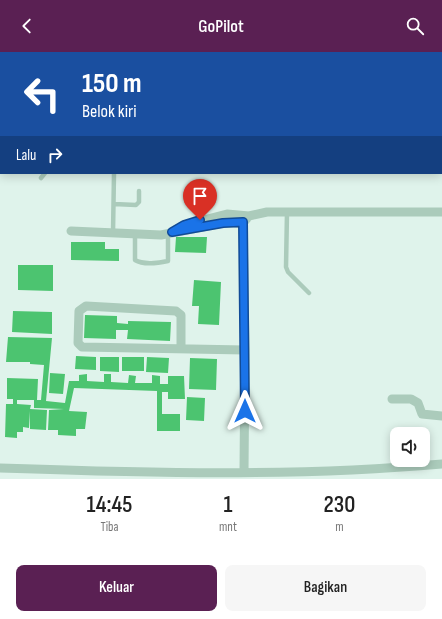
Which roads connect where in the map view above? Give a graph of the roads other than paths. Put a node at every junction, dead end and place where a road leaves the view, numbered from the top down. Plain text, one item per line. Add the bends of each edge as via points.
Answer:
1 (44, 174) edge
2 (114, 174) edge
3 (41, 178) dead end
4 (138, 191) dead end
5 (114, 204) junction
6 (287, 212) junction
7 (442, 212) edge
8 (246, 219) junction
9 (71, 231) dead end
10 (113, 233) junction
11 (170, 233) junction
12 (135, 234) junction
13 (309, 294) dead end
14 (181, 348) junction
15 (245, 350) junction
16 (392, 399) dead end
17 (442, 416) edge
18 (442, 464) edge
19 (0, 468) edge
20 (244, 472) junction
21 (346, 475) edge

1 - 3 lane
2 - 5 lane
4 - 5 lane via 139,202 136,205
5 - 10 lane
6 - 7 street
6 - 8 street via 268,212
6 - 13 lane via 286,267
8 - 11 street via 227,214 184,225
8 - 15 street
9 - 10 street
10 - 12 street
11 - 12 street
11 - 12 lane via 168,261 154,262 135,260
14 - 14 street via 82,346 78,343 79,310 86,306 176,311 181,315
14 - 15 street
15 - 20 street
16 - 17 street via 411,399 418,403 422,414
18 - 21 street
19 - 20 street via 157,473
20 - 21 street

